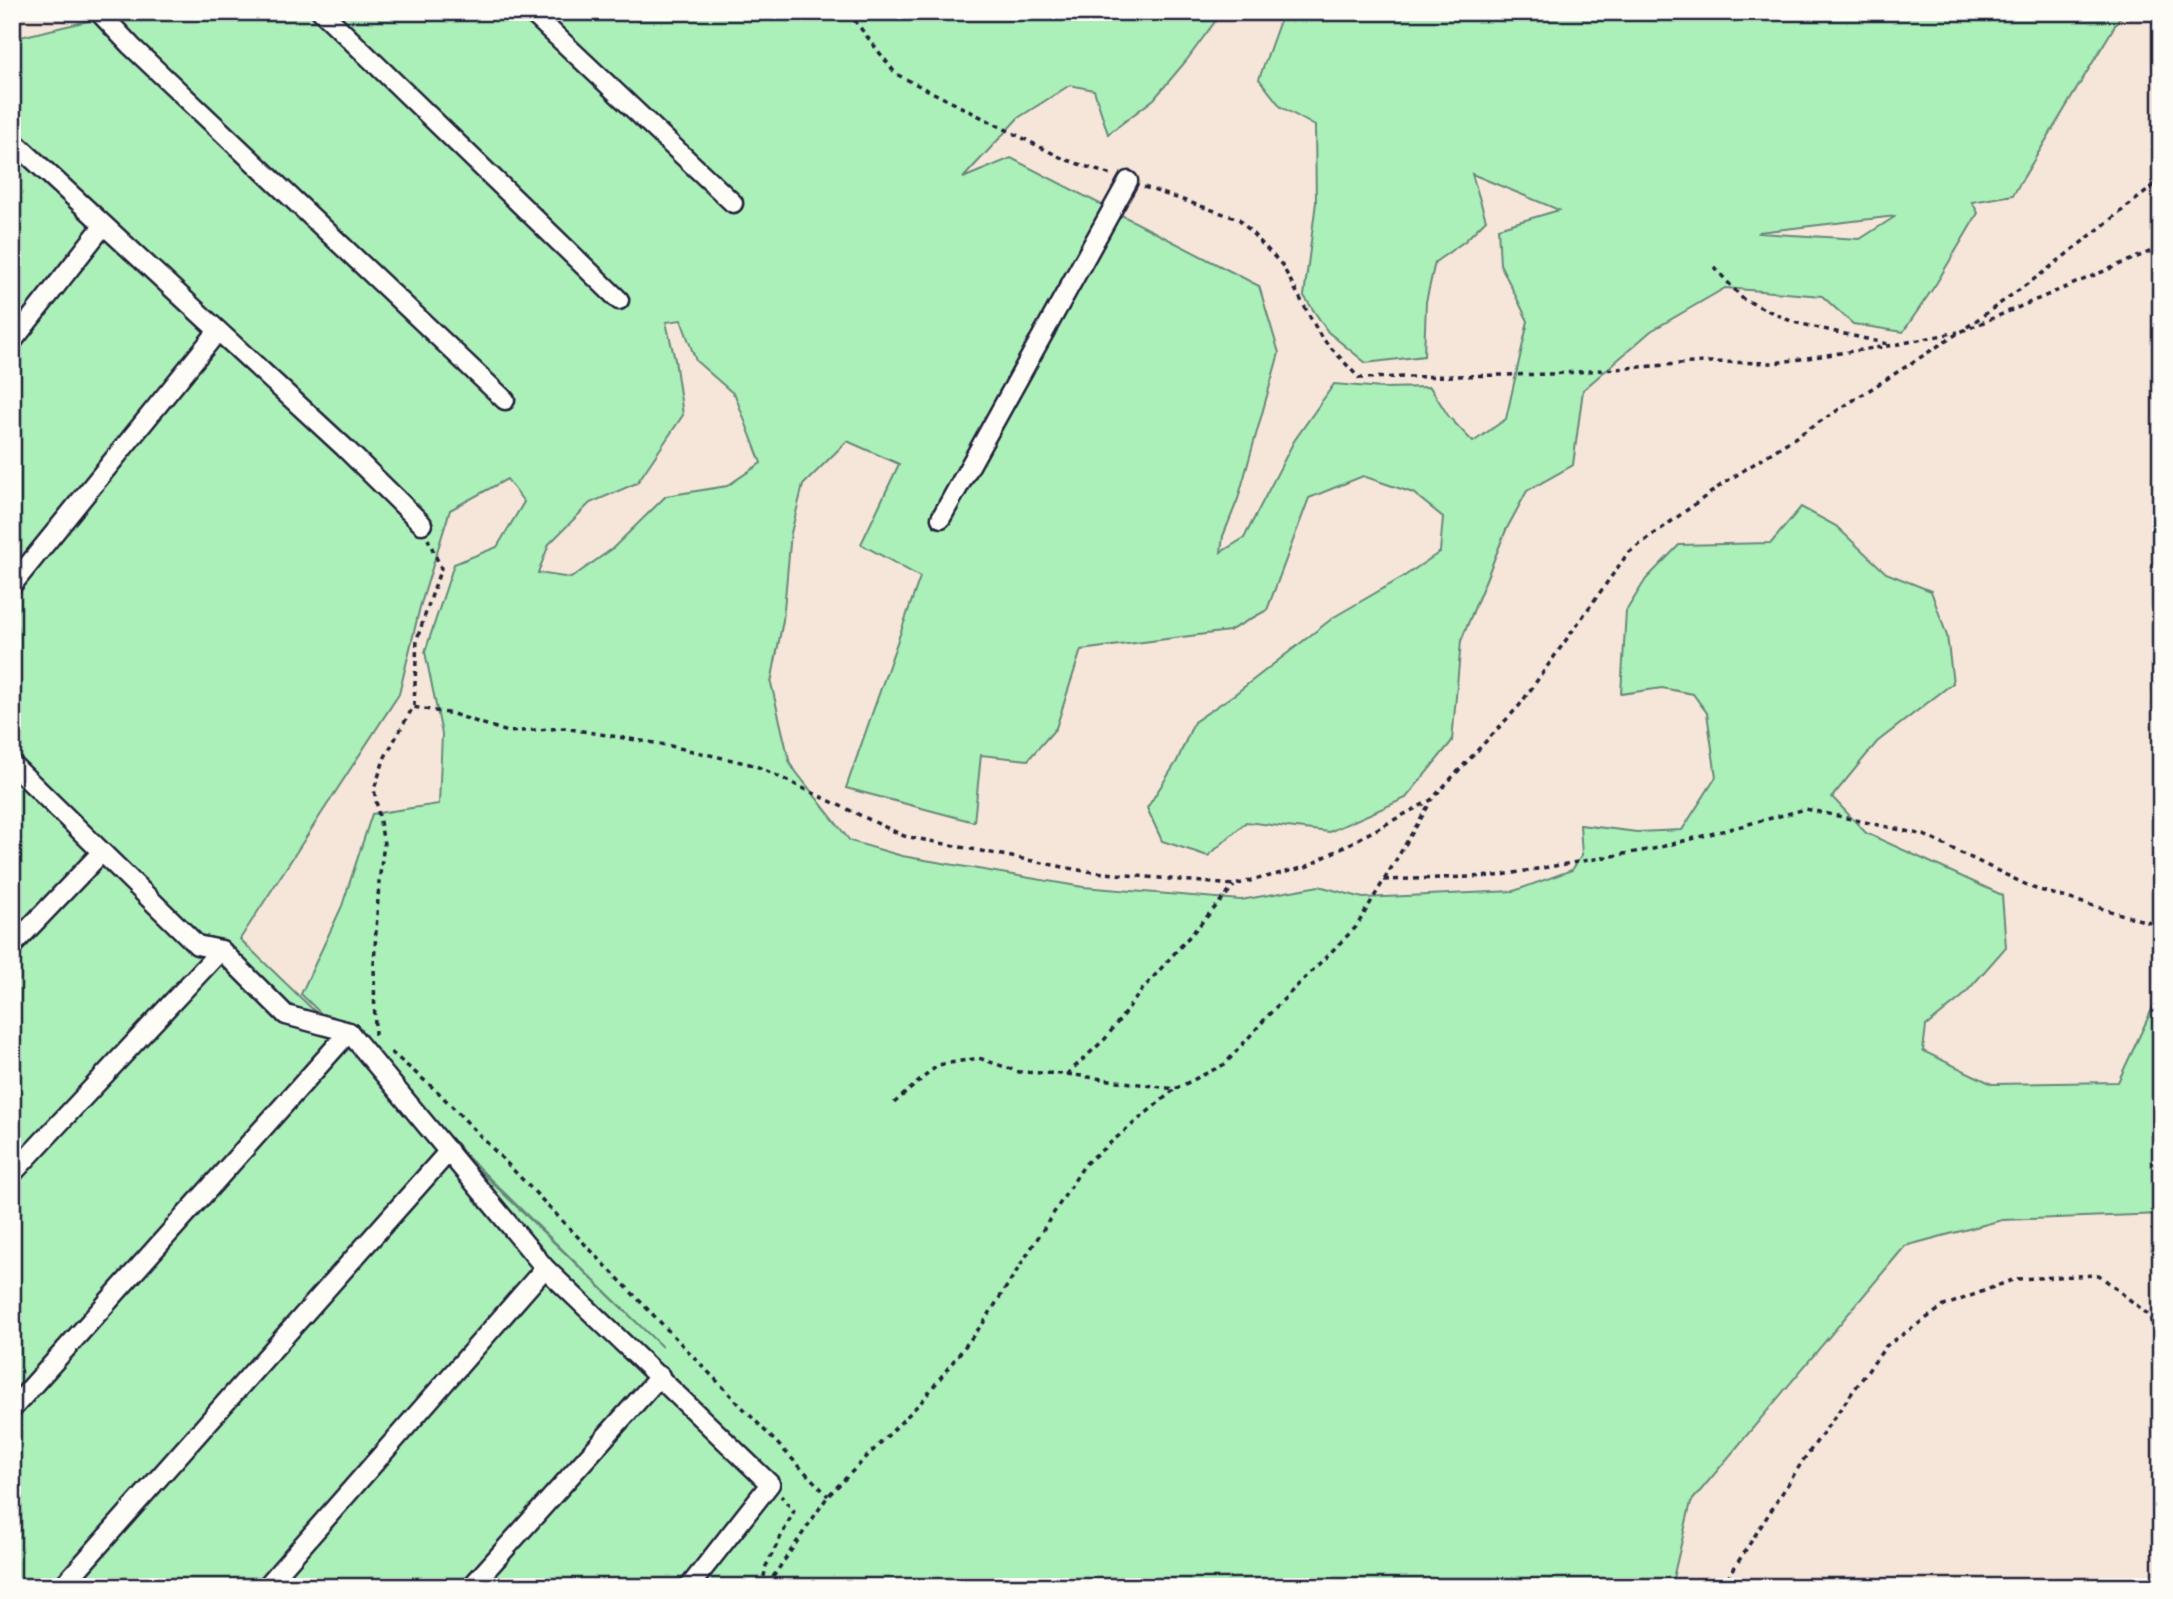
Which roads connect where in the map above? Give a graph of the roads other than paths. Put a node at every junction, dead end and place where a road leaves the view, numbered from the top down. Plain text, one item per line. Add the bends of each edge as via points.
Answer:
1 (99, 12) edge
2 (322, 12) edge
3 (531, 12) edge
4 (12, 140) edge
5 (1128, 181) road end
6 (733, 203) dead end
7 (103, 226) junction
8 (619, 300) dead end
9 (218, 331) junction
10 (12, 342) edge
11 (505, 400) dead end
12 (941, 518) dead end
13 (422, 524) road end
14 (12, 585) edge
15 (12, 764) edge
16 (101, 853) junction
17 (12, 946) edge
18 (221, 950) junction
19 (349, 1032) junction
20 (449, 1151) junction
21 (12, 1174) edge
22 (545, 1268) junction
23 (660, 1376) junction
24 (12, 1409) edge
25 (62, 1587) edge
26 (266, 1587) edge
27 (471, 1587) edge
28 (689, 1587) edge

1 - 11 lane
2 - 8 lane
3 - 6 lane
4 - 7 lane
5 - 12 lane
7 - 9 lane
7 - 10 lane
9 - 13 lane
9 - 14 lane
15 - 16 lane
16 - 17 lane
16 - 18 lane via 197,944
18 - 19 lane via 286,1015
18 - 21 lane
19 - 20 lane
19 - 24 lane
20 - 22 lane
20 - 25 lane
22 - 23 lane
22 - 26 lane
23 - 27 lane
23 - 28 lane via 770,1484

